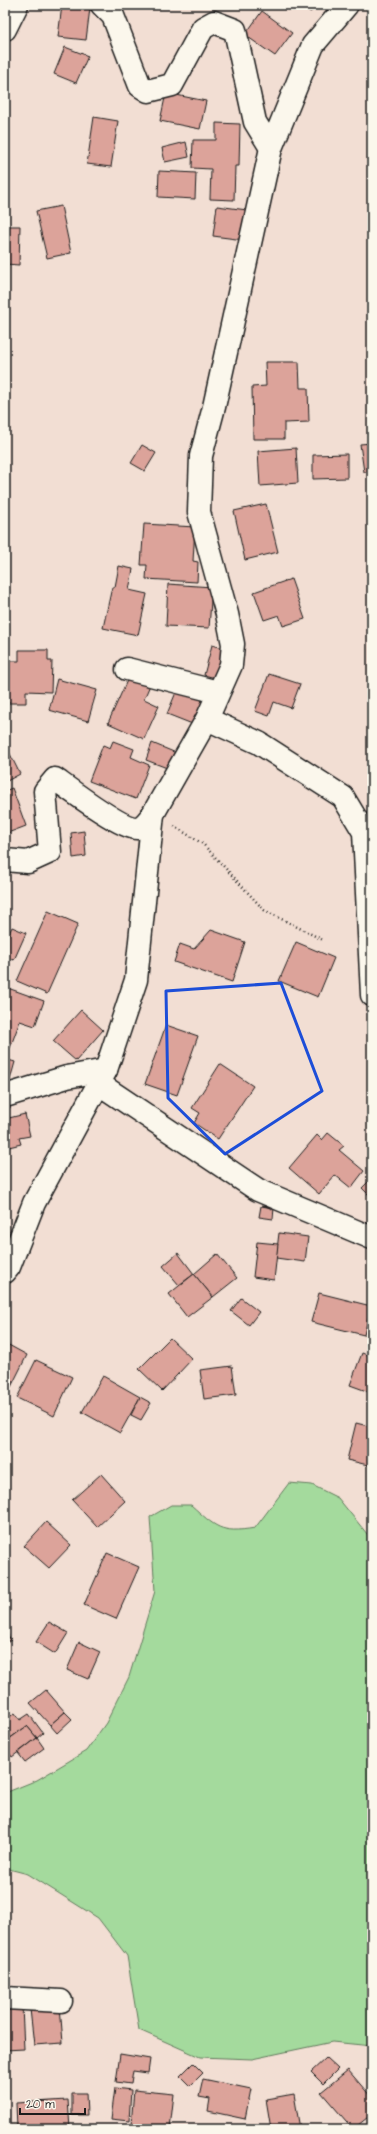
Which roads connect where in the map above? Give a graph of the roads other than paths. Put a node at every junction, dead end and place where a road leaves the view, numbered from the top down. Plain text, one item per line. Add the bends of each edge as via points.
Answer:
1 (17, 5) edge
2 (102, 5) edge
3 (347, 5) edge
4 (5, 29) edge
5 (271, 148) junction
6 (127, 669) dead end
7 (218, 692) junction
8 (207, 719) junction
9 (153, 814) junction
10 (5, 860) edge
11 (372, 995) edge
12 (102, 1077) junction
13 (5, 1096) edge
14 (372, 1238) edge
15 (5, 1272) edge
16 (5, 1998) edge
17 (61, 2001) dead end

1 - 4 street
2 - 5 street via 113,16 140,86 148,91 172,85 203,28 214,22 235,30 255,122
3 - 5 street via 313,45
5 - 7 street via 201,456 199,512 233,644 231,665
6 - 7 street
7 - 8 street
8 - 9 street
8 - 11 street via 259,744 343,797 364,832
9 - 10 street via 145,824 137,828 124,825 54,780 45,791 50,852 28,862
9 - 12 street via 136,980
12 - 13 street via 67,1077
12 - 14 street via 258,1190
12 - 15 street via 34,1203
16 - 17 street

